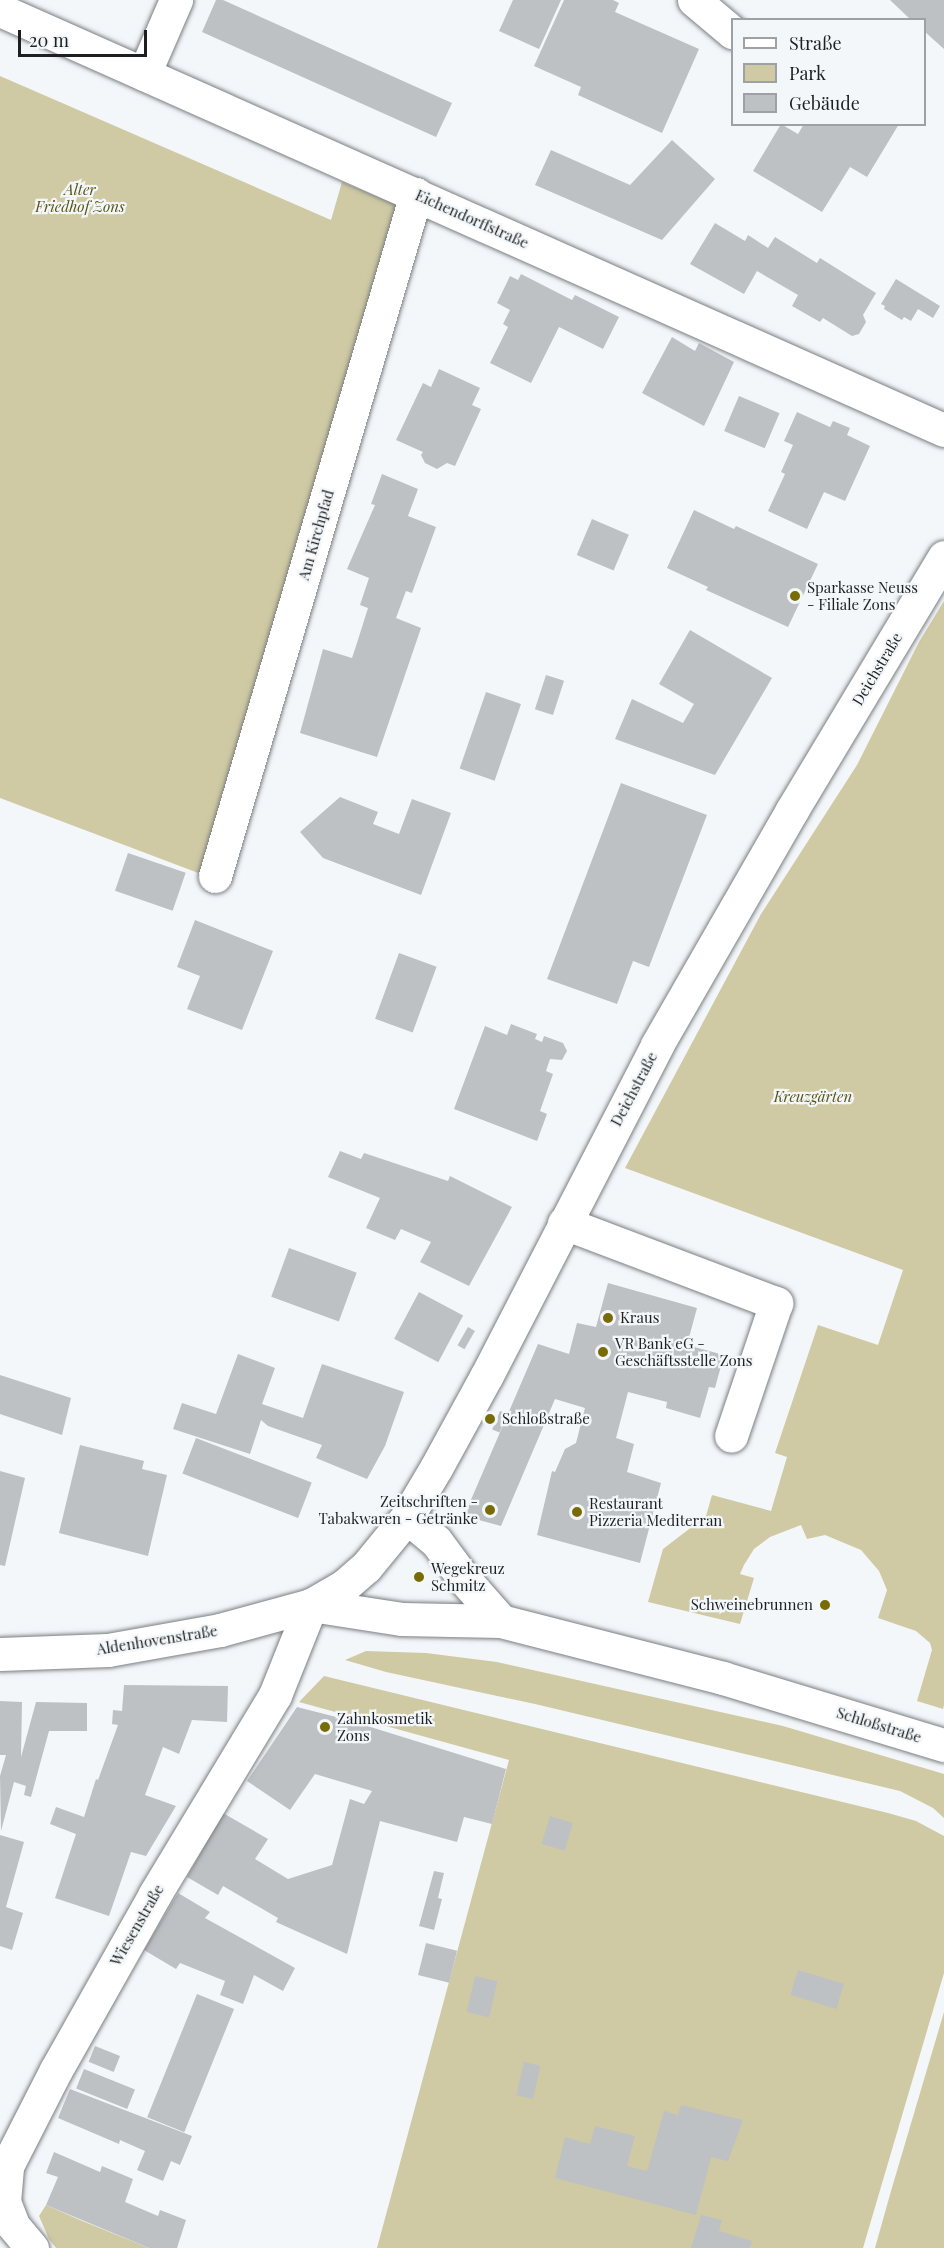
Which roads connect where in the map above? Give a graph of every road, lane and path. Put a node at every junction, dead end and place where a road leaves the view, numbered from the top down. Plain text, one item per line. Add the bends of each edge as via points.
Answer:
1 (176, 0) edge
2 (694, 0) edge
3 (0, 10) edge
4 (731, 31) edge
5 (144, 74) junction
6 (416, 194) junction
7 (944, 430) edge
8 (944, 557) edge
9 (215, 876) dead end
10 (564, 1223) junction
11 (731, 1436) dead end
12 (407, 1517) junction
13 (311, 1605) junction
14 (501, 1621) junction
15 (0, 1654) edge
16 (944, 1745) edge
17 (2, 2202) edge
18 (32, 2248) edge

1 - 5 street
2 - 4 street
3 - 5 street, Eichendorffstraße
5 - 6 street, Eichendorffstraße
6 - 7 street, Eichendorffstraße
6 - 9 street, Am Kirchpfad
8 - 10 street, Deichstraße via 657,1045
10 - 11 street via 776,1303
10 - 12 street, Deichstraße via 487,1375
12 - 13 street, Deichstraße via 366,1568
12 - 14 street via 436,1541
13 - 14 street, Schloßstraße via 401,1619
13 - 15 street, Aldenhovenstraße via 220,1630 108,1650
13 - 17 street, Wiesenstraße via 275,1695 155,1893 56,2070 7,2166
14 - 16 street, Schloßstraße via 723,1678
17 - 18 street, Wiesenstraße via 13,2225

